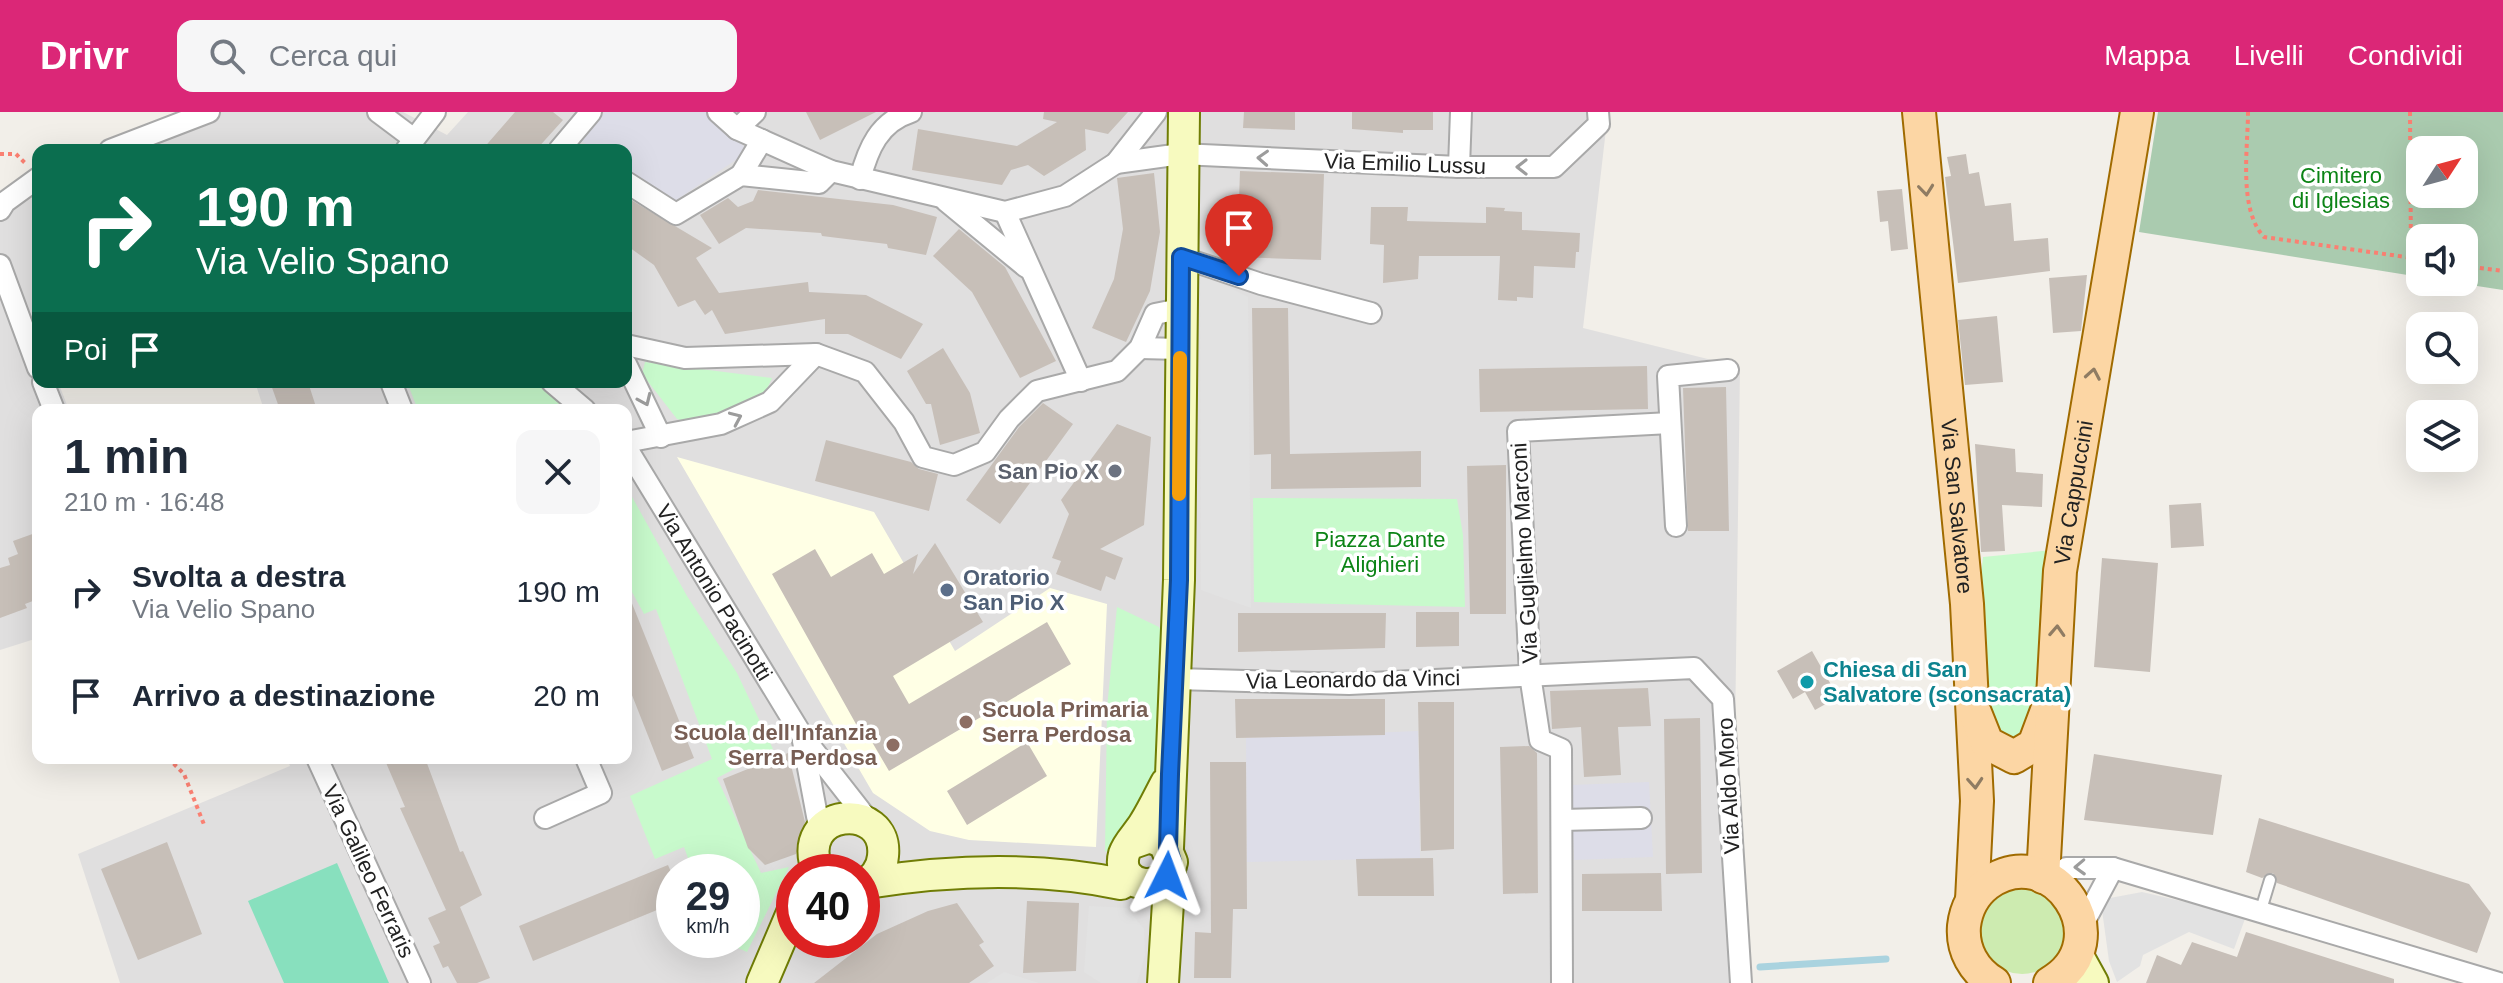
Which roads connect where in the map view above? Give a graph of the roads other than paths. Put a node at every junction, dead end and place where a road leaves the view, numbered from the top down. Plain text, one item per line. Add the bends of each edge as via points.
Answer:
1 (209, 112) edge
2 (378, 112) edge
3 (435, 112) edge
4 (591, 112) edge
5 (718, 112) edge
6 (755, 112) edge
7 (911, 112) edge
8 (1156, 112) edge
9 (1184, 112) edge
10 (1461, 112) edge
11 (1598, 112) edge
12 (1919, 112) edge
13 (2137, 112) edge
14 (737, 129) junction
15 (762, 140) junction
16 (126, 144) edge
17 (409, 144) edge
18 (411, 144) edge
19 (569, 144) edge
20 (1181, 154) junction
21 (1116, 163) junction
22 (1459, 167) junction
23 (831, 171) junction
24 (741, 175) junction
25 (860, 179) junction
26 (32, 182) edge
27 (632, 186) edge
28 (943, 199) junction
29 (0, 210) edge
30 (1005, 212) junction
31 (1181, 257) junction
32 (0, 265) edge
33 (1031, 270) junction
34 (1180, 309) junction
35 (1371, 313) dead end
36 (632, 346) edge
37 (1140, 348) junction
38 (1180, 349) junction
39 (32, 352) edge
40 (816, 354) junction
41 (1728, 370) dead end
42 (632, 377) edge
43 (1081, 381) junction
44 (559, 388) edge
45 (578, 404) edge
46 (1670, 423) junction
47 (661, 437) junction
48 (632, 443) edge
49 (632, 454) edge
50 (1676, 526) dead end
51 (1530, 675) junction
52 (1176, 679) junction
53 (2054, 691) junction
54 (1969, 698) junction
55 (803, 737) junction
56 (320, 764) edge
57 (589, 764) edge
58 (1170, 774) junction
59 (545, 818) dead end
60 (1641, 818) dead end
61 (1562, 820) junction
62 (877, 832) junction
63 (815, 854) edge
64 (817, 854) edge
65 (1169, 859) junction
66 (1132, 864) junction
67 (880, 868) edge
68 (2113, 868) junction
69 (940, 871) junction
70 (2048, 879) junction
71 (2270, 880) dead end
72 (880, 881) edge
73 (1972, 900) junction
74 (2260, 913) junction
75 (1165, 951) junction
76 (776, 958) edge
77 (2071, 967) edge
78 (1976, 971) edge
79 (2453, 977) edge
80 (420, 983) edge
81 (762, 983) edge
82 (1163, 983) edge
83 (1562, 983) edge
84 (1741, 983) edge
85 (1994, 983) edge
86 (2499, 983) edge

1 - 16 street
2 - 17 street
3 - 18 street
4 - 19 street
5 - 14 street
6 - 14 street
7 - 25 street via 900,115 870,142
8 - 21 street
9 - 20 street
10 - 22 street
11 -> 22 street, Via Emilio Lussu via 1599,124 1554,167
12 -> 54 main road, Via San Salvatore via 1967,604
53 -> 13 main road, Via Cappuccini via 2060,571
14 - 15 street
15 - 23 street
15 - 24 street
20 - 21 street, Via Emilio Lussu
22 -> 20 street, Via Emilio Lussu
20 - 31 street
21 - 30 street via 1065,196
23 - 24 street via 819,183
23 - 25 street
24 - 27 street via 676,214
25 - 28 street
26 - 29 street
28 - 30 street
28 - 33 street
30 - 33 street
31 - 34 street
31 - 35 street
32 - 39 street
33 - 43 street
34 - 37 street via 1155,314
34 - 38 street
36 - 40 street via 685,358
37 - 38 street
37 - 43 street via 1117,371
38 - 52 street
40 - 43 street via 865,372 904,422 923,457 954,465 985,452 1037,391
47 -> 40 street via 721,424 770,402
41 - 46 street via 1668,376
42 -> 47 street
44 - 45 street
46 - 50 street
46 - 51 street, Via Guglielmo Marconi via 1518,431
47 - 48 street
49 - 55 street, Via Antonio Pacinotti
51 - 52 street, Via Leonardo da Vinci via 1349,684
51 - 61 street, Via Guglielmo Marconi via 1540,740 1561,749
51 - 84 street, Via Aldo Moro via 1694,668 1723,699
52 - 58 street
53 - 54 main road via 2034,745 2014,757 1987,743
53 - 70 main road, Via Cappuccini
54 -> 73 main road, Via San Salvatore via 1977,801
55 - 62 street, Via Antonio Pacinotti
55 - 63 street, Via Antonio Pacinotti
56 - 80 street, Via Galileo Ferraris
57 - 59 street via 601,793
58 - 65 street
58 - 66 street
60 - 61 street
61 - 83 street
62 - 64 street via 851,817 828,823
62 - 67 street
62 - 69 street
65 - 66 street via 1154,885
65 - 66 street via 1150,837
65 - 75 street
66 - 69 street via 1091,877
66 - 75 street
68 -> 70 street via 2066,868
68 - 74 street
68 - 77 street
69 - 72 street
70 - 73 main road via 2004,875
70 - 77 main road via 2073,901
71 - 74 lane
73 - 78 main road, Via San Salvatore via 1964,929
74 - 79 street
75 - 82 street
76 - 81 street
78 - 85 main road
79 - 86 street

